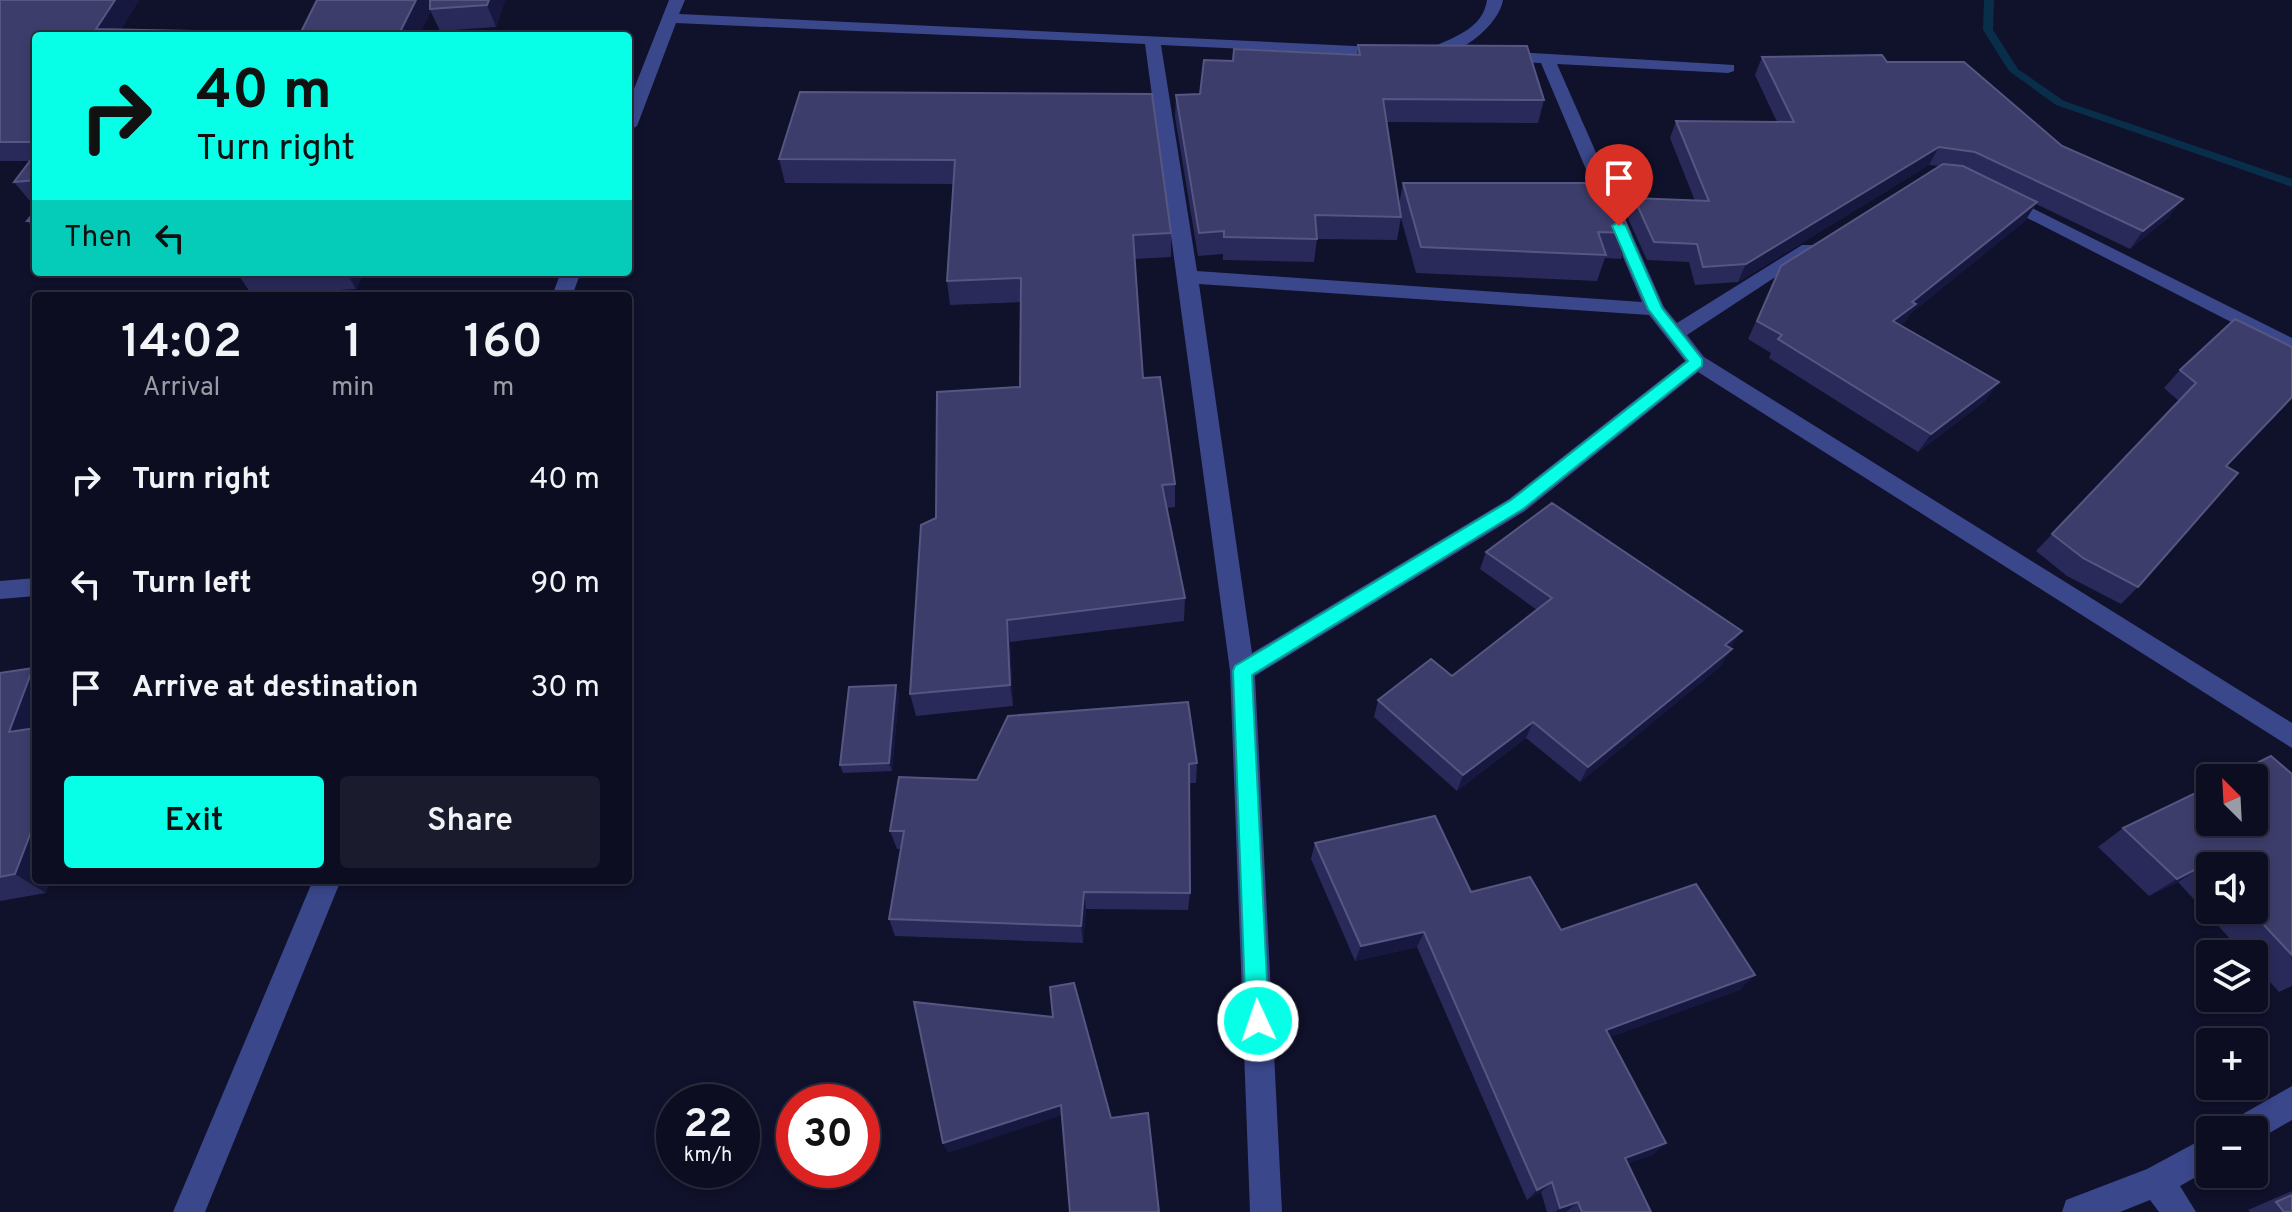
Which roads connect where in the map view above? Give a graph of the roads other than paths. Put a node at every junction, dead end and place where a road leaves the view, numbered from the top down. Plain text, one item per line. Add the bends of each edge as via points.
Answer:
1 (677, 0) edge
2 (1495, 0) edge
3 (670, 18) junction
4 (1152, 40) junction
5 (1416, 52) junction
6 (1547, 59) junction
7 (1728, 68) dead end
8 (632, 116) edge
9 (1985, 190) edge
10 (1821, 241) edge
11 (1188, 277) junction
12 (1655, 309) junction
13 (1673, 335) junction
14 (2292, 346) edge
15 (1697, 362) junction
16 (32, 587) edge
17 (0, 590) edge
18 (1242, 671) junction
19 (2292, 737) edge
20 (325, 884) edge
21 (2292, 1102) edge
22 (2268, 1116) edge
23 (2196, 1159) edge
24 (2156, 1182) junction
25 (189, 1212) edge
26 (1266, 1212) edge
27 (2078, 1212) edge
28 (2180, 1212) edge

1 - 3 street
2 - 5 street via 1496,11 1484,27
3 - 4 street
3 - 8 street
4 - 5 street
4 - 11 street
5 - 6 street
6 - 7 street
6 - 12 street
9 - 14 street
10 - 13 street
11 - 12 street
11 - 18 street
12 - 13 street
13 - 15 street
15 - 18 street via 1517,505
15 - 19 street
16 - 17 street
18 - 26 street
20 - 25 street
21 - 22 street
23 - 24 street
24 - 27 street
24 - 28 street

